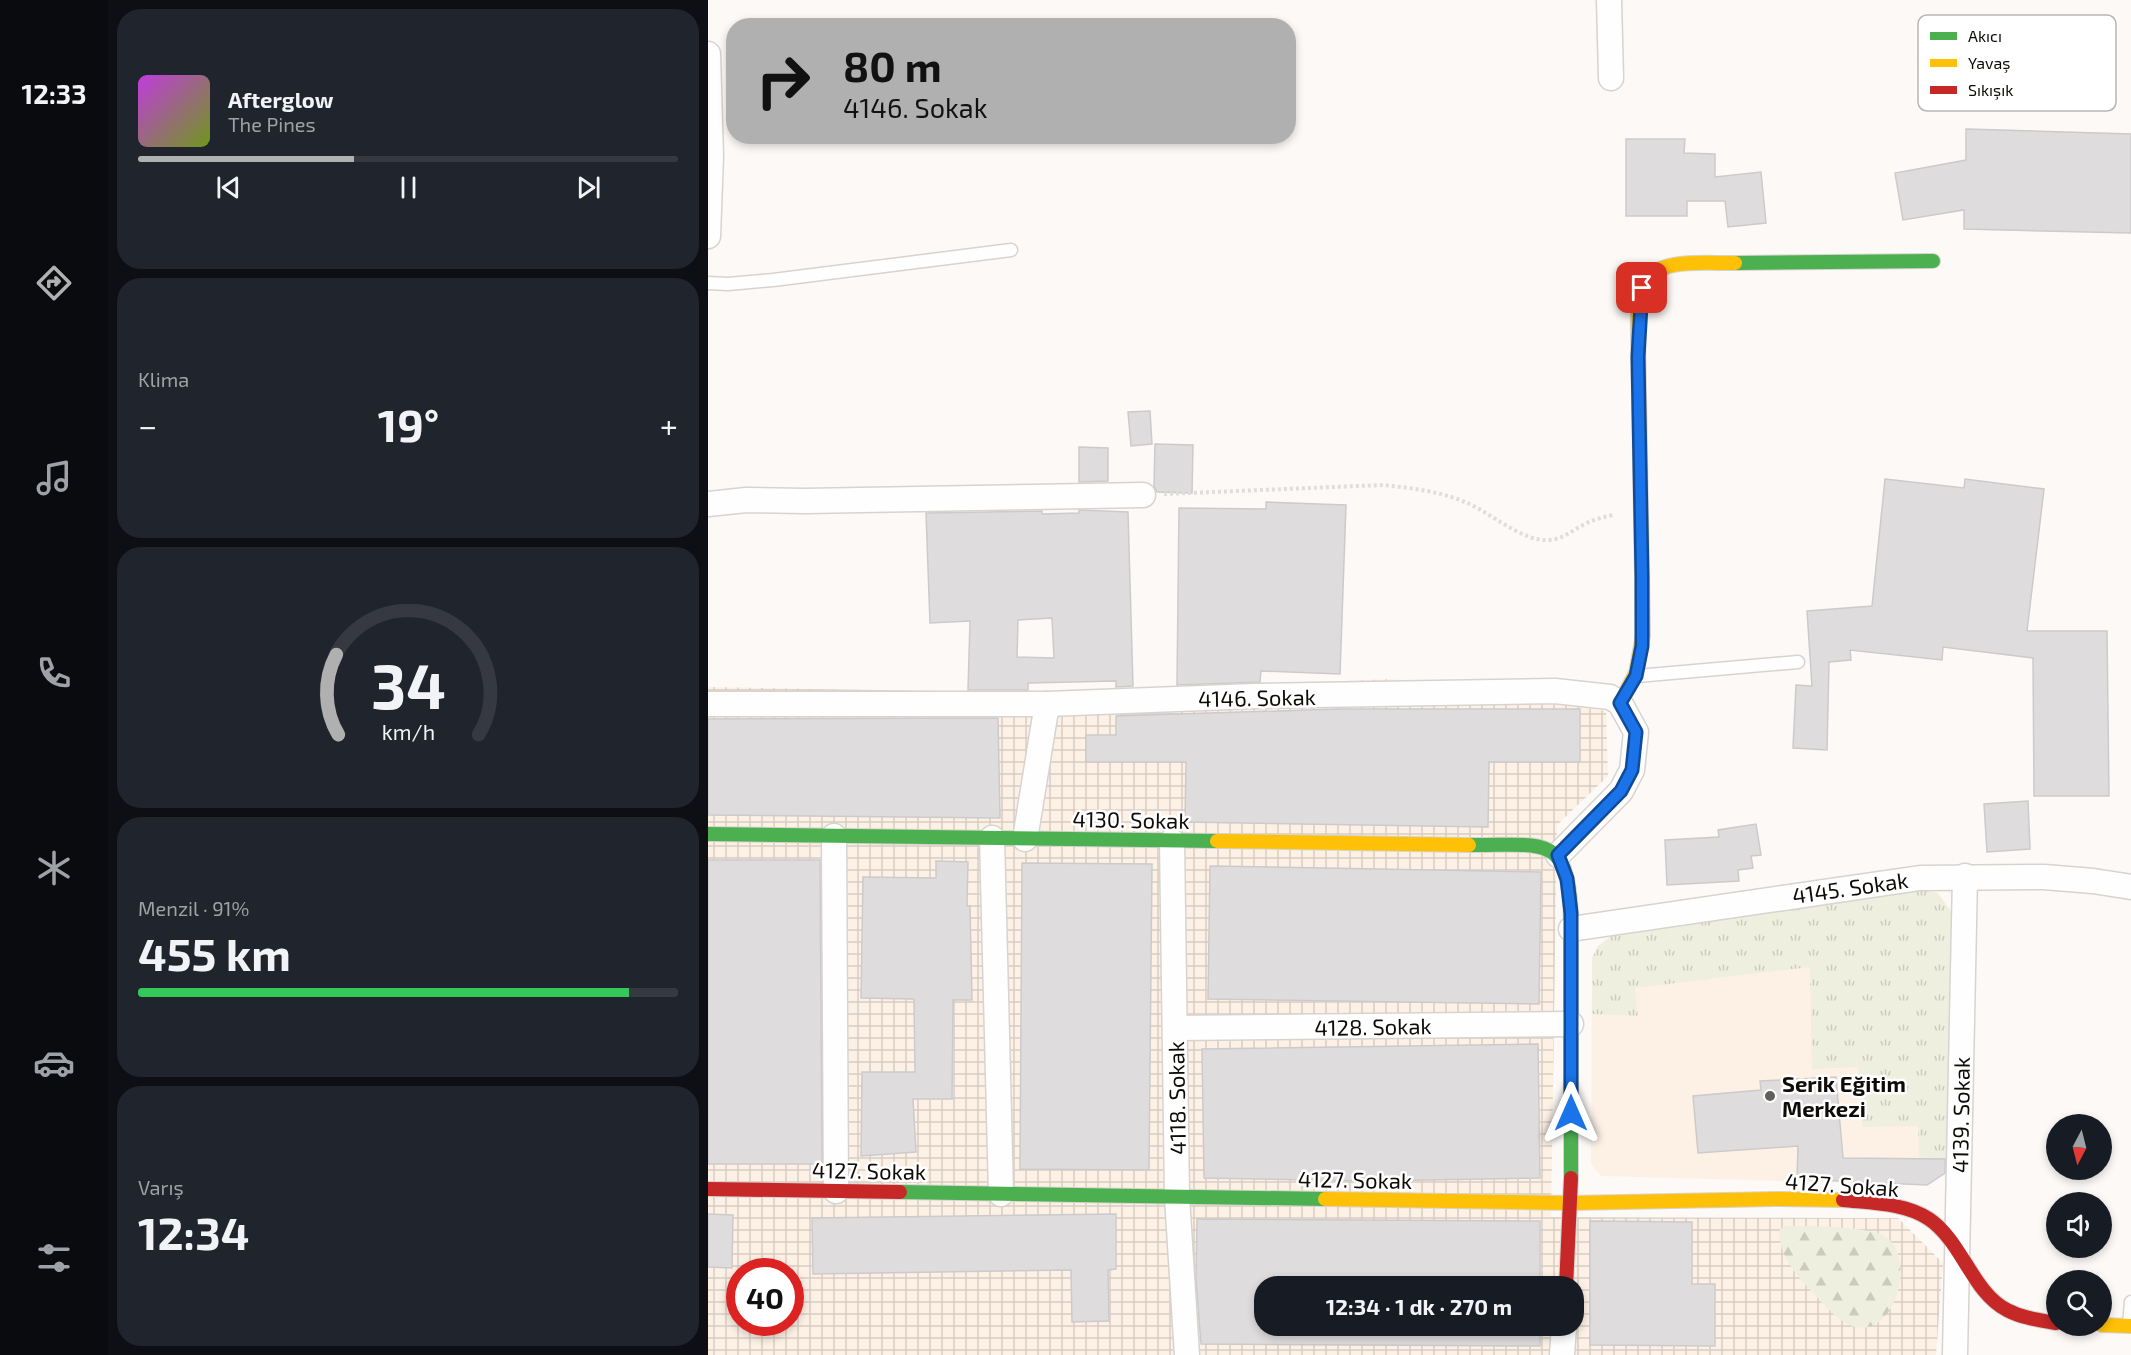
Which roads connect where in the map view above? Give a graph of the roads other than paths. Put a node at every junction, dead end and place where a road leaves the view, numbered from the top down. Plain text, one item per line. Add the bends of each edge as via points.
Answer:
1 (1610, 0) edge
2 (708, 54) edge
3 (1611, 78) dead end
4 (708, 236) edge
5 (1011, 250) dead end
6 (1933, 261) dead end
7 (708, 283) edge
8 (1143, 495) road end
9 (708, 504) edge
10 (1798, 662) dead end
11 (1636, 676) junction
12 (1620, 703) junction
13 (708, 704) edge
14 (1047, 704) junction
15 (708, 834) edge
16 (834, 836) junction
17 (992, 838) junction
18 (1025, 839) junction
19 (1172, 841) junction
20 (1555, 853) junction
21 (1965, 876) junction
22 (2131, 887) edge
23 (1571, 929) junction
24 (1571, 1024) junction
25 (1175, 1028) junction
26 (708, 1190) edge
27 (836, 1191) junction
28 (1001, 1194) junction
29 (1177, 1197) junction
30 (1570, 1203) junction
31 (1957, 1251) junction
32 (1567, 1276) edge
33 (2131, 1302) edge
34 (2046, 1321) edge
35 (2112, 1325) edge
36 (2130, 1326) edge
37 (1563, 1336) edge
38 (1187, 1355) edge
39 (1562, 1355) edge
40 (1955, 1355) edge

1 - 3 street
2 - 4 street
5 - 7 lane via 762,281
6 - 11 street via 1678,264 1664,266 1646,279 1640,301 1642,646
8 - 9 street via 746,500
10 - 11 lane
11 - 12 street
12 - 14 street, 4146. Sokak via 1610,697 1555,691
12 - 20 street via 1636,732 1632,770 1621,791
13 - 14 street, 4146. Sokak
14 - 18 street
15 - 16 street, 4130. Sokak
16 - 17 street, 4130. Sokak
16 - 27 street
17 - 18 street, 4130. Sokak
17 - 28 street
18 - 19 street, 4130. Sokak
19 - 20 street, 4130. Sokak via 1528,846
19 - 25 street, 4118. Sokak
20 - 23 street via 1567,879
21 - 22 street, 4145. Sokak via 2054,878
21 - 23 street, 4145. Sokak via 1865,884
21 - 31 street, 4139. Sokak
23 - 24 street
24 - 25 street, 4128. Sokak
24 - 30 street
25 - 29 street, 4118. Sokak
26 - 27 street, 4127. Sokak
27 - 28 street, 4127. Sokak
28 - 29 street, 4127. Sokak
29 - 30 street, 4127. Sokak
29 - 38 street, 4118. Sokak
30 - 31 street, 4127. Sokak via 1873,1203 1904,1208 1928,1218 1946,1233
30 - 32 street
31 - 34 street, 4127. Sokak via 1988,1295 2005,1309
31 - 40 street, 4139. Sokak
33 - 36 lane
35 - 36 street
37 - 39 street

